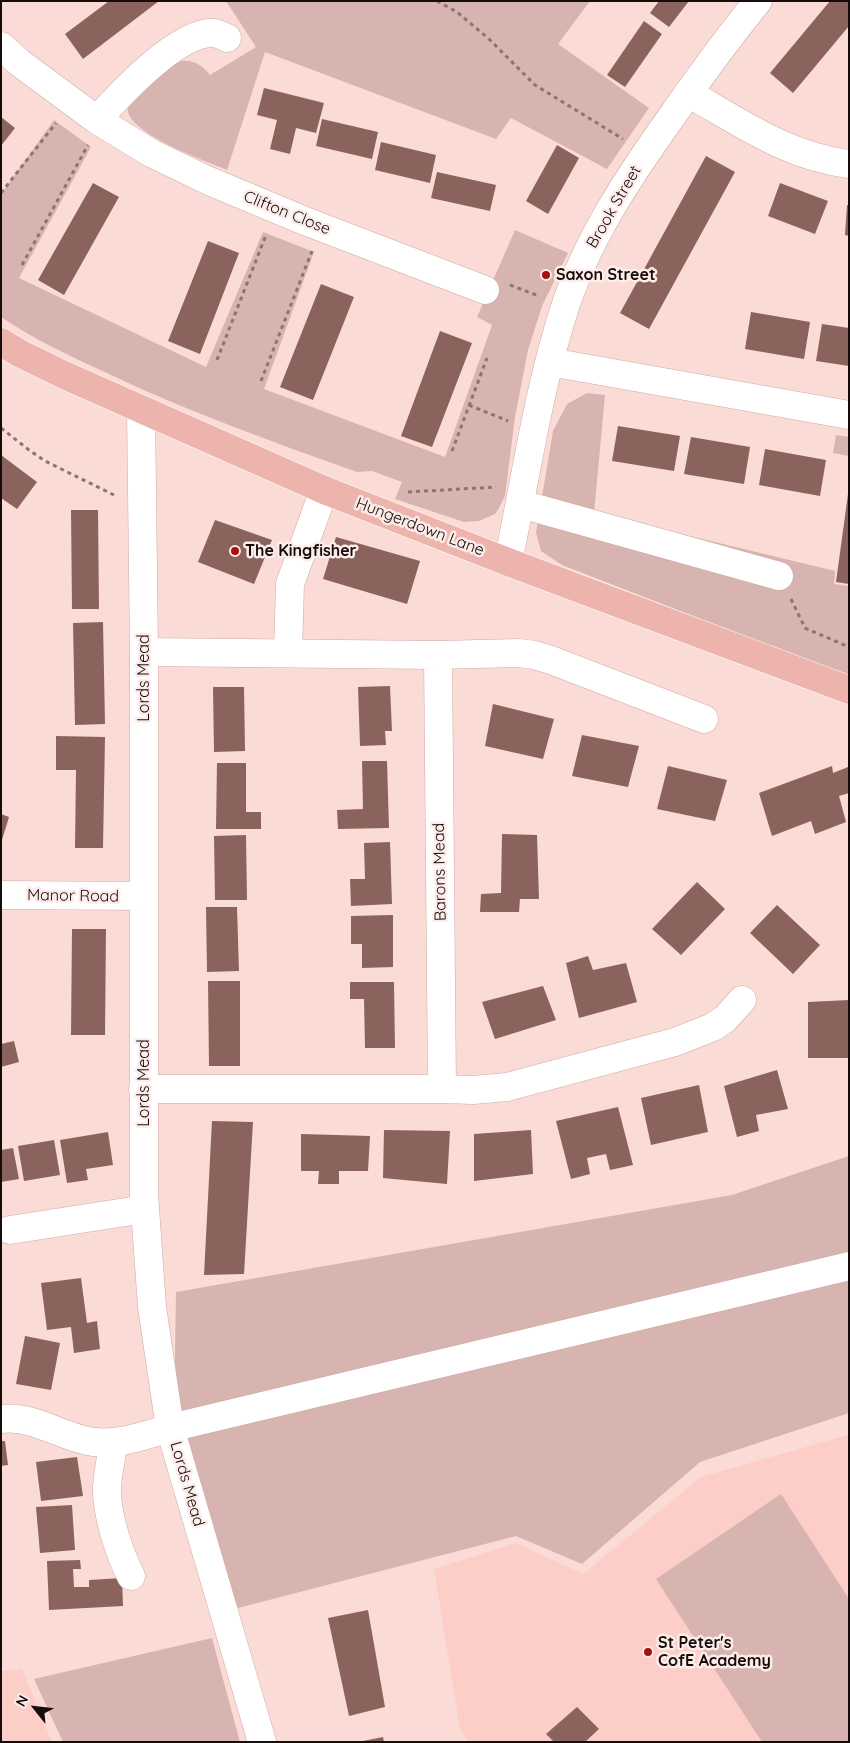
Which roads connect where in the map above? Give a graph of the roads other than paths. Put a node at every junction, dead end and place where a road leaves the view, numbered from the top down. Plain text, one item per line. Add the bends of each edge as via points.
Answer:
1 (758, 1) edge
2 (227, 38) dead end
3 (1, 46) edge
4 (688, 93) junction
5 (99, 121) junction
6 (849, 164) edge
7 (485, 290) road end
8 (1, 342) edge
9 (550, 362) junction
10 (141, 410) junction
11 (849, 415) edge
12 (324, 490) junction
13 (523, 494) junction
14 (508, 562) junction
15 (779, 576) road end
16 (144, 652) junction
17 (288, 653) junction
18 (438, 655) junction
19 (849, 690) edge
20 (704, 719) dead end
21 (1, 895) edge
22 (144, 896) junction
23 (741, 999) dead end
24 (143, 1089) junction
25 (442, 1089) junction
26 (145, 1209) junction
27 (10, 1230) dead end
28 (849, 1266) edge
29 (1, 1419) edge
30 (170, 1428) junction
31 (114, 1442) junction
32 (131, 1576) dead end
33 (262, 1742) edge

1 - 4 street, Brook Street
2 - 5 street via 210,32 184,42 125,89
3 - 5 street, Clifton Close
4 - 6 street via 776,144 809,156
4 - 9 street, Brook Street via 600,226 566,306
5 - 7 street, Clifton Close via 151,154 209,181
8 - 10 main road, Hungerdown Lane
9 - 11 street
9 - 13 street, Brook Street
10 - 12 main road, Hungerdown Lane
10 - 16 street, Lords Mead
12 - 14 main road, Hungerdown Lane
12 - 17 street via 290,584
13 - 14 street, Brook Street
13 - 15 street
14 - 19 main road, Hungerdown Lane
16 - 17 street
16 - 22 street, Lords Mead
17 - 18 street
18 - 20 street via 534,655
18 - 25 street, Barons Mead
21 - 22 street, Manor Road
22 - 24 street, Lords Mead
23 - 25 street via 725,1019 713,1027 675,1042 507,1087
24 - 25 street
24 - 26 street, Lords Mead
26 - 27 street
26 - 30 street, Lords Mead via 152,1307
28 - 30 street
29 - 31 street via 29,1421 86,1440
30 - 31 street
30 - 33 street, Lords Mead
31 - 32 street via 107,1489 109,1507

